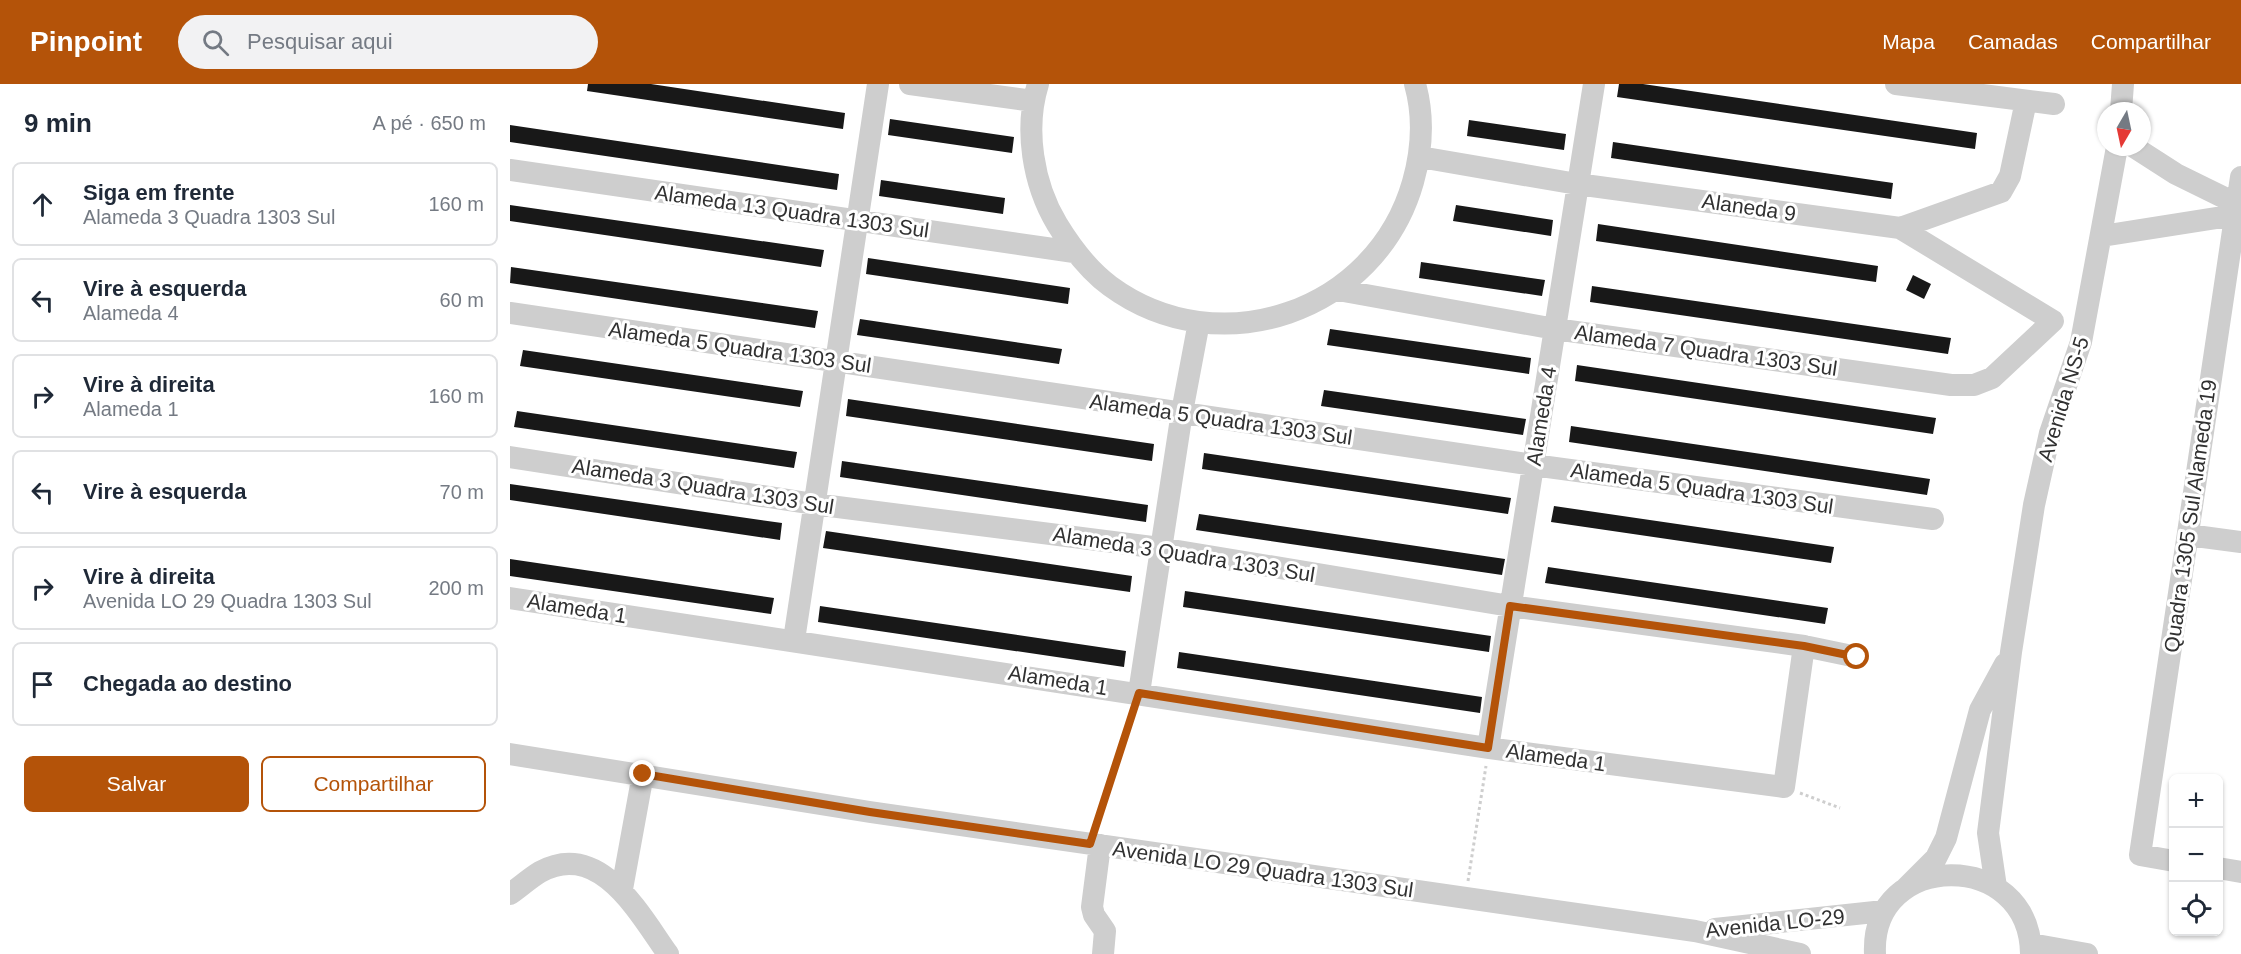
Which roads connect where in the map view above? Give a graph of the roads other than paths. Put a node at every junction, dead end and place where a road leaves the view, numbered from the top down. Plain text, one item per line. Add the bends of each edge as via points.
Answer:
1 (878, 84) edge
2 (910, 84) edge
3 (1415, 84) edge
4 (1594, 84) edge
5 (1896, 84) edge
6 (2123, 84) edge
7 (1036, 92) edge
8 (2026, 101) junction
9 (2122, 102) edge
10 (2054, 104) dead end
11 (2116, 156) edge
12 (2149, 156) edge
13 (1420, 157) junction
14 (510, 170) edge
15 (2241, 177) edge
16 (1577, 184) junction
17 (2239, 209) edge
18 (858, 220) junction
19 (1900, 228) junction
20 (2102, 237) junction
21 (1074, 252) junction
22 (1338, 290) junction
23 (510, 313) edge
24 (2054, 321) joint
25 (1199, 322) junction
26 (1555, 329) junction
27 (837, 362) junction
28 (1182, 412) junction
29 (510, 457) edge
30 (1533, 465) junction
31 (814, 504) junction
32 (1933, 519) dead end
33 (2188, 535) junction
34 (2241, 542) edge
35 (1160, 548) junction
36 (510, 598) edge
37 (1510, 606) junction
38 (794, 640) junction
39 (1804, 646) junction
40 (2011, 652) junction
41 (1857, 657) dead end
42 (1139, 693) junction
43 (510, 738) edge
44 (1488, 748) junction
45 (510, 754) edge
46 (546, 758) junction
47 (643, 774) junction
48 (1095, 845) junction
49 (2169, 860) edge
50 (2223, 869) edge
51 (2241, 872) edge
52 (617, 885) junction
53 (1996, 887) junction
54 (1905, 889) junction
55 (510, 894) edge
56 (1884, 911) junction
57 (1695, 931) junction
58 (2031, 949) edge
59 (668, 954) edge
60 (1103, 954) edge
61 (1800, 954) edge
62 (1875, 954) edge
63 (2086, 954) edge

1 - 18 street
2 - 7 street
3 - 13 street via 1420,104
4 - 16 street, Alameda 4
5 - 8 street
6 - 9 street
7 - 21 street via 1032,154 1046,206
8 - 10 street
8 - 19 street via 2010,176 2001,192
11 - 20 street, Avenida NS-5
12 - 17 street
13 - 16 street, Alaneda 9
13 - 22 street via 1406,209 1377,254
14 - 18 street, Alameda 13 Quadra 1303 Sul
15 - 17 street, Quadra 1305 Sul Alameda 19
16 - 19 street, Alaneda 9
16 - 26 street, Alameda 4
17 - 20 street
17 - 33 street, Quadra 1305 Sul Alameda 19
18 - 21 street, Alameda 13 Quadra 1303 Sul
18 - 27 street
19 - 24 street, Alaneda 9
20 - 40 street, Avenida NS-5 via 2081,342 2045,454
21 - 25 street via 1110,286 1152,310
22 - 25 street via 1295,312 1257,321
22 - 26 street, Alameda 7 Quadra 1303 Sul
23 - 27 street, Alameda 5 Quadra 1303 Sul
24 - 26 street, Alameda 7 Quadra 1303 Sul via 1992,378 1974,385 1951,385
25 - 28 street
26 - 30 street, Alameda 4
27 - 28 street, Alameda 5 Quadra 1303 Sul
27 - 31 street
28 - 30 street, Alameda 5 Quadra 1303 Sul
28 - 35 street
29 - 31 street, Alameda 3 Quadra 1303 Sul
30 - 32 street, Alameda 5 Quadra 1303 Sul
30 - 37 street, Alameda 4
31 - 35 street, Alameda 3 Quadra 1303 Sul
31 - 38 street
33 - 34 street
33 - 49 street, Quadra 1305 Sul Alameda 19 via 2140,855
35 - 37 street, Alameda 3 Quadra 1303 Sul
35 - 42 street
36 - 38 street, Alameda 1
37 - 39 street, Alameda 3 Quadra 1303 Sul
37 - 44 street, Alameda 4
38 - 42 street, Alameda 1
39 - 41 street, Alameda 3 Quadra 1303 Sul
39 - 44 street, Alameda 1 via 1784,787
40 - 53 street, Avenida NS-5 via 1988,833
40 - 54 street, Avenida NS-5 via 1980,710 1946,838 1936,858
42 - 44 street, Alameda 1
43 - 46 street
45 - 46 street
46 - 47 street, Avenida LO 29 Quadra 1303 Sul
47 - 48 street, Avenida LO 29 Quadra 1303 Sul
47 - 52 street
48 - 57 street, Avenida LO 29 Quadra 1303 Sul
48 - 60 street via 1092,907 1105,932
50 - 51 street
52 - 55 street via 584,866 562,865 541,871
52 - 59 street
53 - 54 street via 1979,878 1950,874 1922,880
53 - 58 street via 2020,912
54 - 56 street, Avenida NS-5
56 - 57 street, Avenida LO-29
56 - 62 street via 1874,940
57 - 61 street, Avenida LO-29
58 - 63 street

